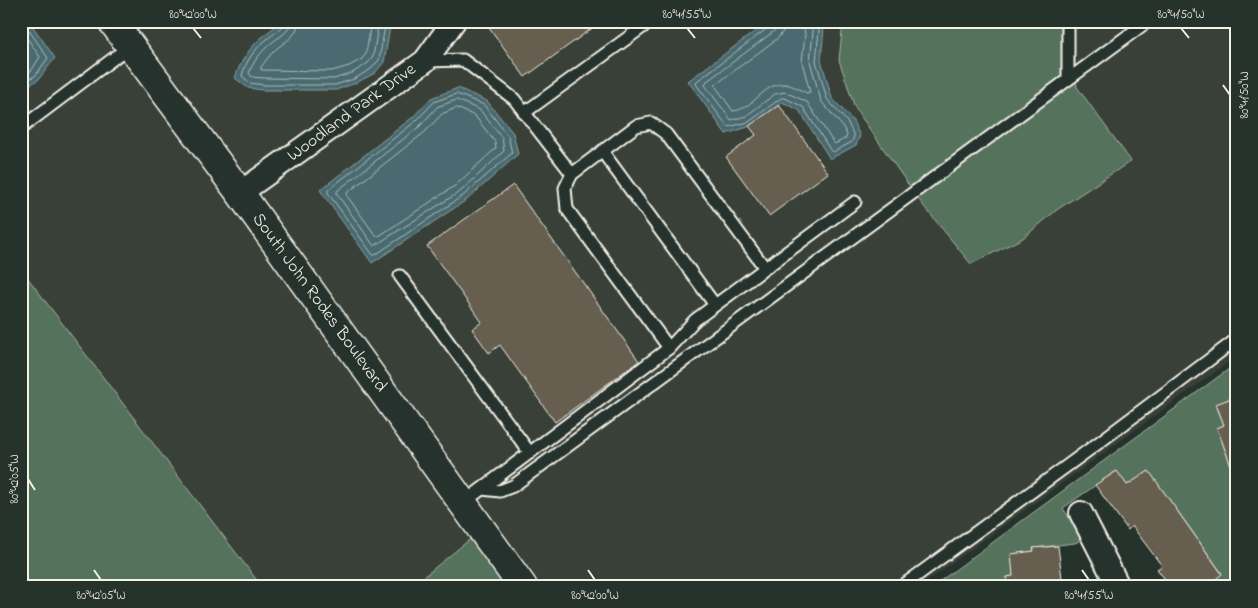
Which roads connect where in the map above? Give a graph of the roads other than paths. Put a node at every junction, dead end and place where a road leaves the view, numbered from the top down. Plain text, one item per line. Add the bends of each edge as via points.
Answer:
1 (112, 21) edge
2 (454, 21) edge
3 (651, 21) edge
4 (1068, 21) edge
5 (1148, 21) edge
6 (130, 46) junction
7 (425, 61) junction
8 (1068, 79) junction
9 (524, 113) junction
10 (21, 128) edge
11 (602, 151) junction
12 (572, 174) junction
13 (240, 193) junction
14 (855, 202) dead end
15 (765, 268) junction
16 (400, 276) dead end
17 (714, 305) junction
18 (1237, 339) edge
19 (669, 348) junction
20 (530, 453) junction
21 (473, 496) junction
22 (1081, 513) dead end
23 (523, 587) edge
24 (901, 587) edge
25 (1117, 587) edge

1 - 6 main road, South John Rodes Boulevard
2 - 7 street, Woodland Park Drive
3 - 9 lane
4 - 8 lane
5 - 8 lane
6 - 10 lane
6 - 13 main road, South John Rodes Boulevard
7 - 9 lane via 463,60 514,99
7 - 13 street, Woodland Park Drive
8 - 21 lane via 513,486
9 - 12 lane
11 - 12 lane
11 - 15 lane via 636,126 651,123 666,134
11 - 17 lane
12 - 19 lane via 565,188 567,209
13 - 21 main road, South John Rodes Boulevard
14 - 15 lane
15 - 17 lane
16 - 20 lane
17 - 19 lane
18 - 24 lane
19 - 20 lane
20 - 21 lane
21 - 23 main road, South John Rodes Boulevard
22 - 25 street

